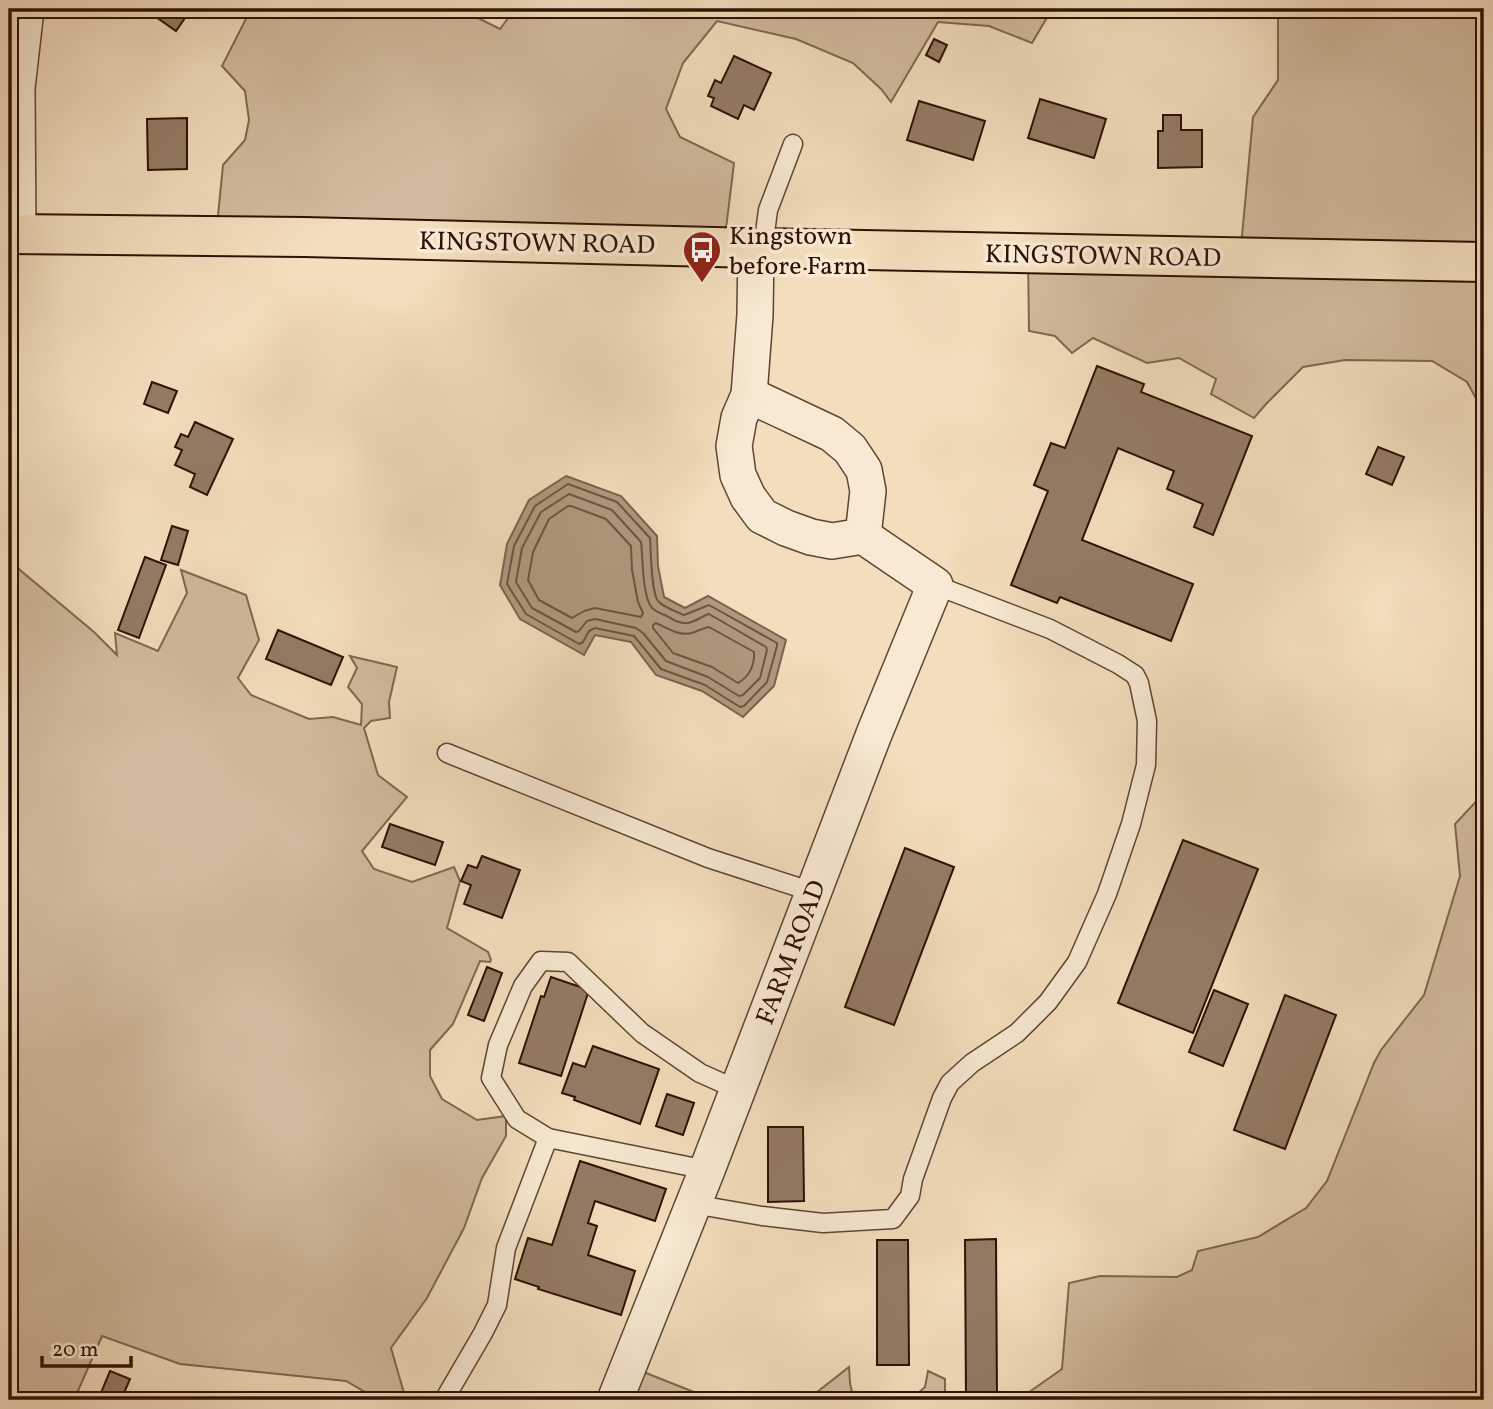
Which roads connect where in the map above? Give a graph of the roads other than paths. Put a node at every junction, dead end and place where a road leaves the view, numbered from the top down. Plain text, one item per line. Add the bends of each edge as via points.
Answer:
1 (26, 9) edge
2 (793, 144) dead end
3 (14, 234) edge
4 (760, 248) junction
5 (1484, 262) edge
6 (749, 395) junction
7 (863, 536) junction
8 (934, 586) junction
9 (447, 753) dead end
10 (813, 892) junction
11 (738, 1090) junction
12 (548, 1138) junction
13 (707, 1170) junction
14 (693, 1205) junction
15 (444, 1400) edge
16 (615, 1400) edge

1 - 3 street via 17,88
2 - 4 lane via 768,210
3 - 4 main road, KINGSTOWN ROAD
4 - 5 main road, KINGSTOWN ROAD
4 - 6 street
6 - 7 street via 832,434 850,449 864,470
6 - 7 street via 734,446 738,475 762,516 811,537 832,541
7 - 8 street
8 - 10 street, FARM ROAD
8 - 14 lane via 1050,629 1135,675 1147,721 1146,765 1107,894 1077,962 1048,1002 950,1083 911,1196 893,1219 823,1223
9 - 10 lane via 708,858
10 - 11 street, FARM ROAD
11 - 12 lane via 700,1073 642,1033 568,962 541,961 523,986 498,1045 491,1078 517,1119
11 - 13 street, FARM ROAD
12 - 13 lane
12 - 15 lane via 506,1248 497,1305
13 - 14 street, FARM ROAD
14 - 16 street, FARM ROAD

